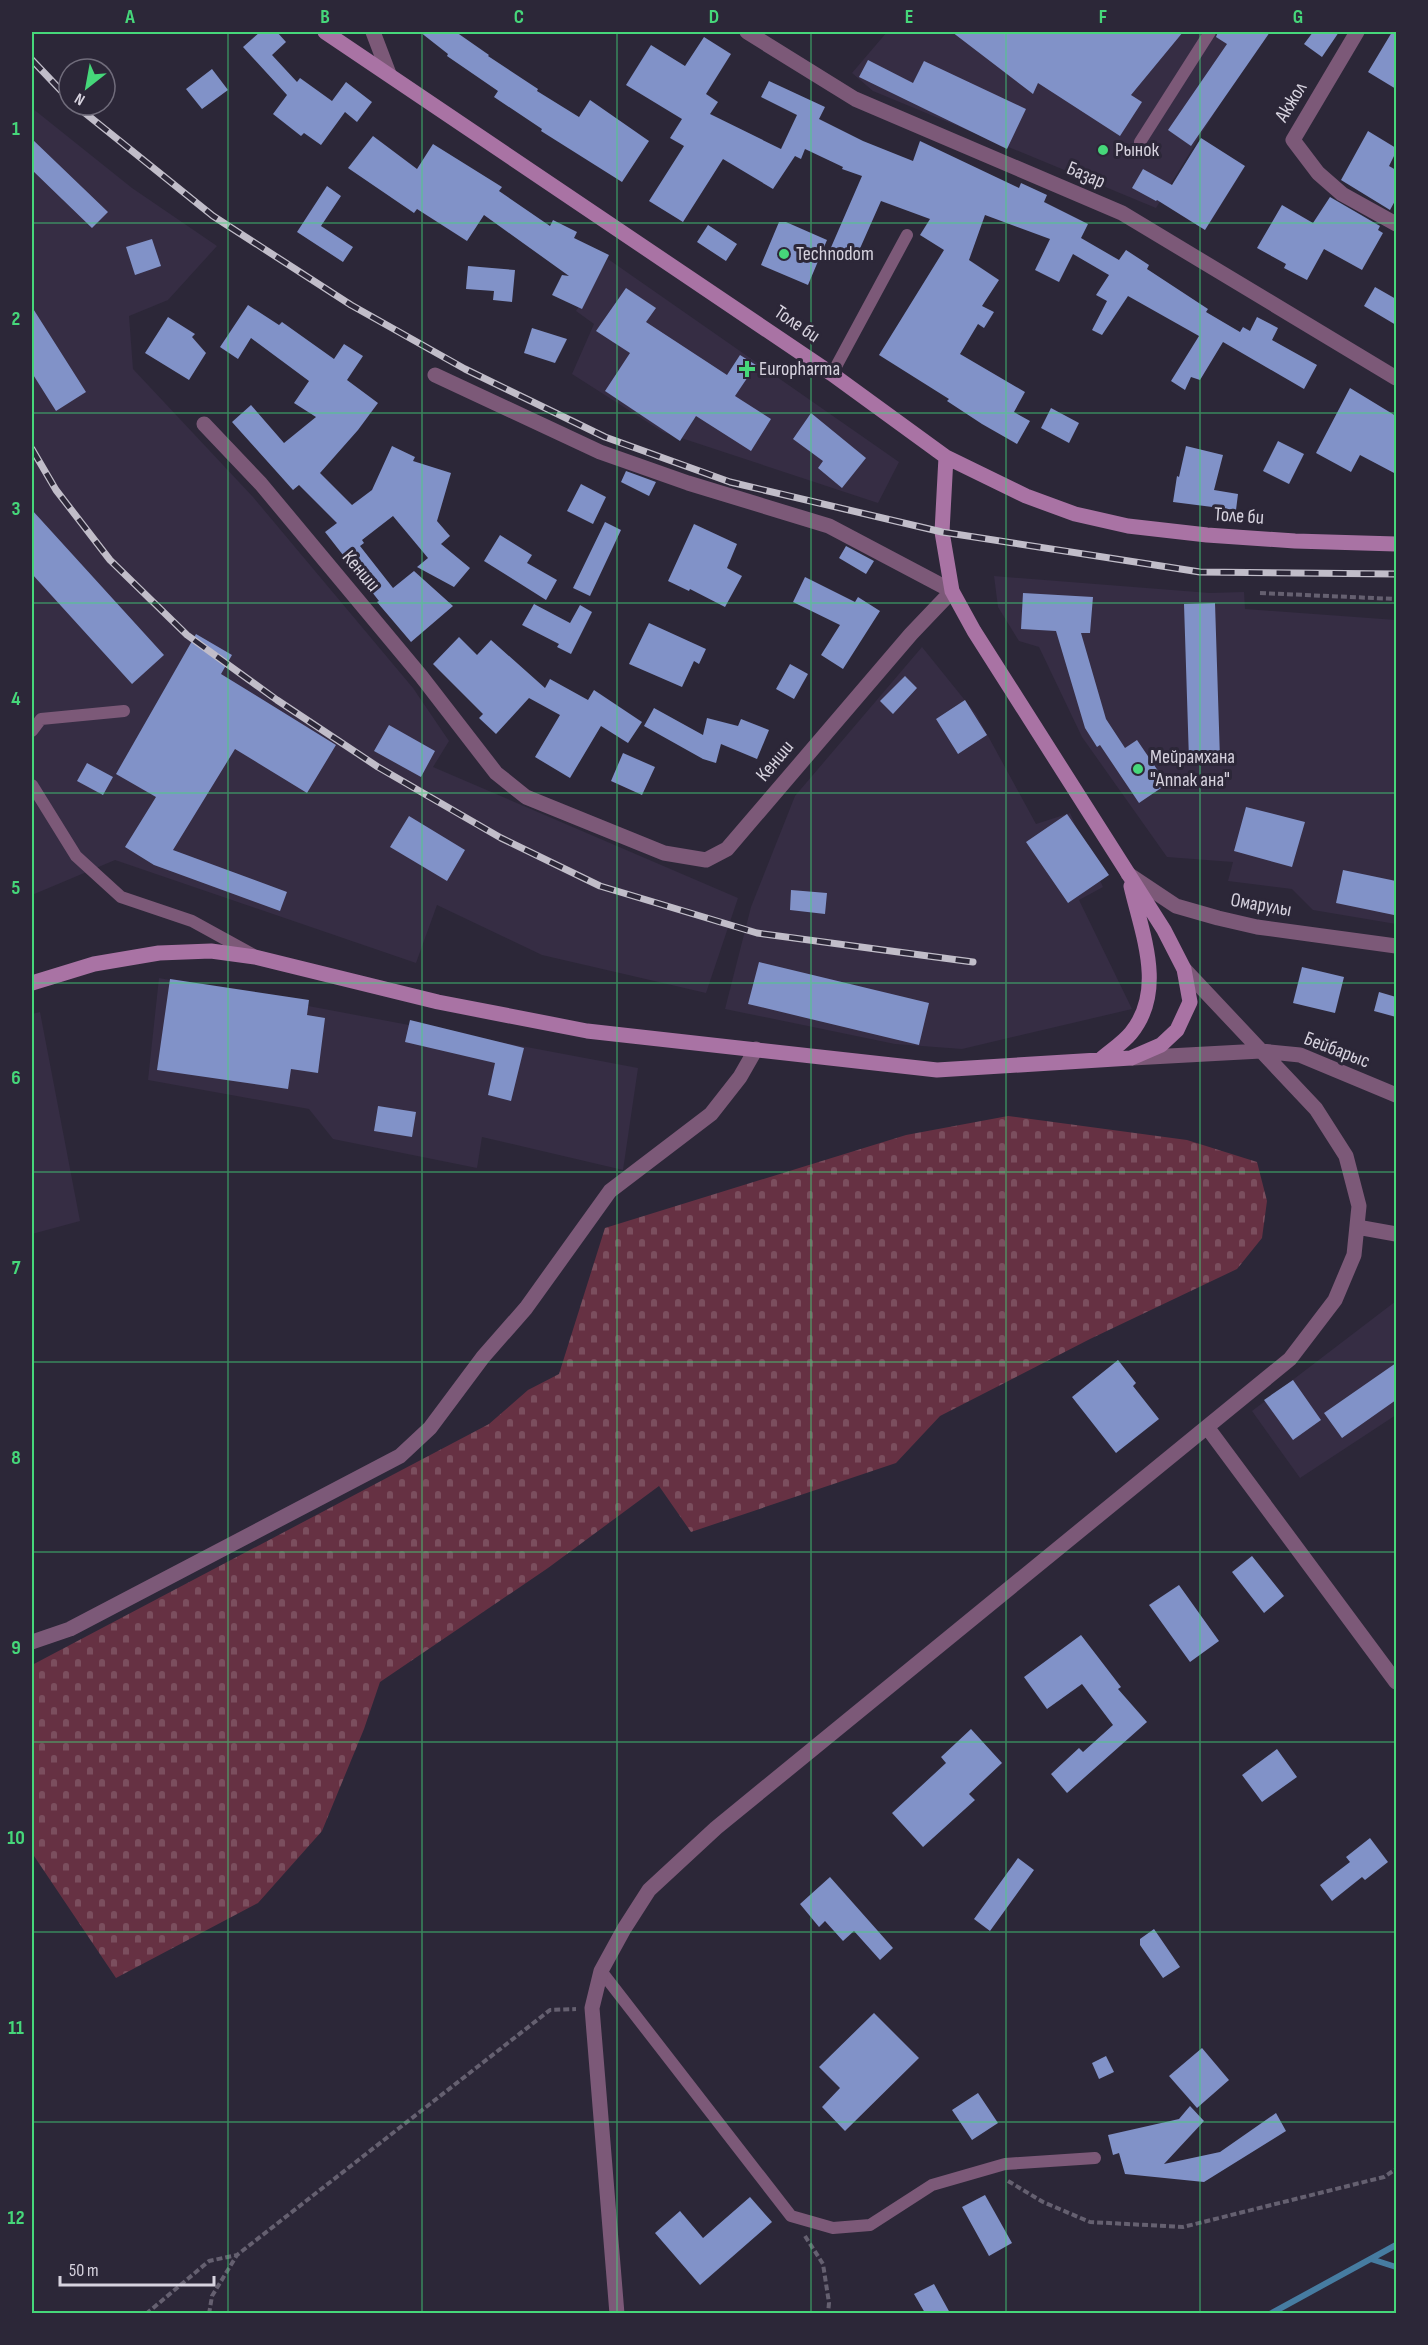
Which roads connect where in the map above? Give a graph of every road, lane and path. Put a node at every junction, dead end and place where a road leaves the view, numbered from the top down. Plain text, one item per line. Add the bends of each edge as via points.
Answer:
1 (327, 32) edge
2 (373, 32) edge
3 (747, 32) edge
4 (1210, 32) edge
5 (1358, 32) edge
6 (389, 74) junction
7 (1140, 142) dead end
8 (1396, 224) edge
9 (907, 235) dead end
10 (832, 374) junction
11 (435, 375) dead end
12 (1396, 378) edge
13 (204, 424) dead end
14 (946, 457) junction
15 (1396, 544) edge
16 (952, 591) junction
17 (1260, 593) dead end
18 (1396, 599) edge
19 (124, 711) dead end
20 (32, 731) edge
21 (32, 785) edge
22 (1128, 874) junction
23 (1396, 946) edge
24 (255, 957) junction
25 (1184, 969) junction
26 (32, 983) edge
27 (756, 1049) junction
28 (1261, 1051) junction
29 (1131, 1058) junction
30 (1100, 1060) junction
31 (1396, 1095) edge
32 (1357, 1227) junction
33 (1396, 1234) edge
34 (1207, 1427) junction
35 (32, 1642) edge
36 (1396, 1682) edge
37 (600, 1971) junction
38 (592, 2008) junction
39 (1095, 2158) dead end
40 (988, 2169) junction
41 (1396, 2169) edge
42 (791, 2216) junction
43 (237, 2255) junction
44 (146, 2313) edge
45 (209, 2313) edge
46 (617, 2313) edge
47 (828, 2313) edge

1 - 6 main road, Толе би
2 - 6 street
3 - 12 street, Базар via 855,99 1122,213
4 - 7 lane
5 - 8 street, Акжол via 1293,140 1318,174 1342,194
6 - 10 main road, Толе би
9 - 10 lane
10 - 14 main road, Толе би
11 - 16 street via 600,452 829,526
13 - 16 street, Кенши via 261,484 421,676 496,773 526,797 664,853 706,860 727,849
14 - 15 main road, Толе би via 1026,496 1075,514 1128,525 1207,535
14 - 16 main road via 942,532
16 - 22 main road
17 - 18 path
19 - 20 lane via 41,719
21 - 24 lane via 76,856 121,897 192,921
22 - 23 street, Омарулы via 1176,906 1218,918
22 - 25 main road
22 - 30 main road via 1151,972 1148,1006 1131,1033
24 - 26 main road via 211,951 159,953 94,964
24 - 27 main road via 438,1002 587,1031
25 - 28 street
25 - 29 main road via 1190,1002 1177,1030 1161,1045
27 - 30 main road via 937,1070
27 - 35 street via 711,1114 610,1191 526,1308 430,1428 400,1456 70,1629
28 - 29 street, Бейбарыс
28 - 31 street, Бейбарыс via 1300,1055
28 - 32 street via 1316,1109 1346,1156 1359,1206
29 - 30 main road
32 - 33 street
32 - 34 street via 1354,1255 1335,1300 1290,1359
34 - 36 street
34 - 37 street via 716,1828 650,1890
37 - 38 street
37 - 42 lane
38 - 43 path via 550,2010
38 - 46 street
39 - 40 lane via 1005,2164
40 - 41 path via 1043,2202 1090,2222 1183,2227 1384,2176
40 - 42 lane via 932,2185 870,2225 832,2228
42 - 47 path via 824,2264
43 - 44 path via 209,2261
43 - 45 path via 213,2296

